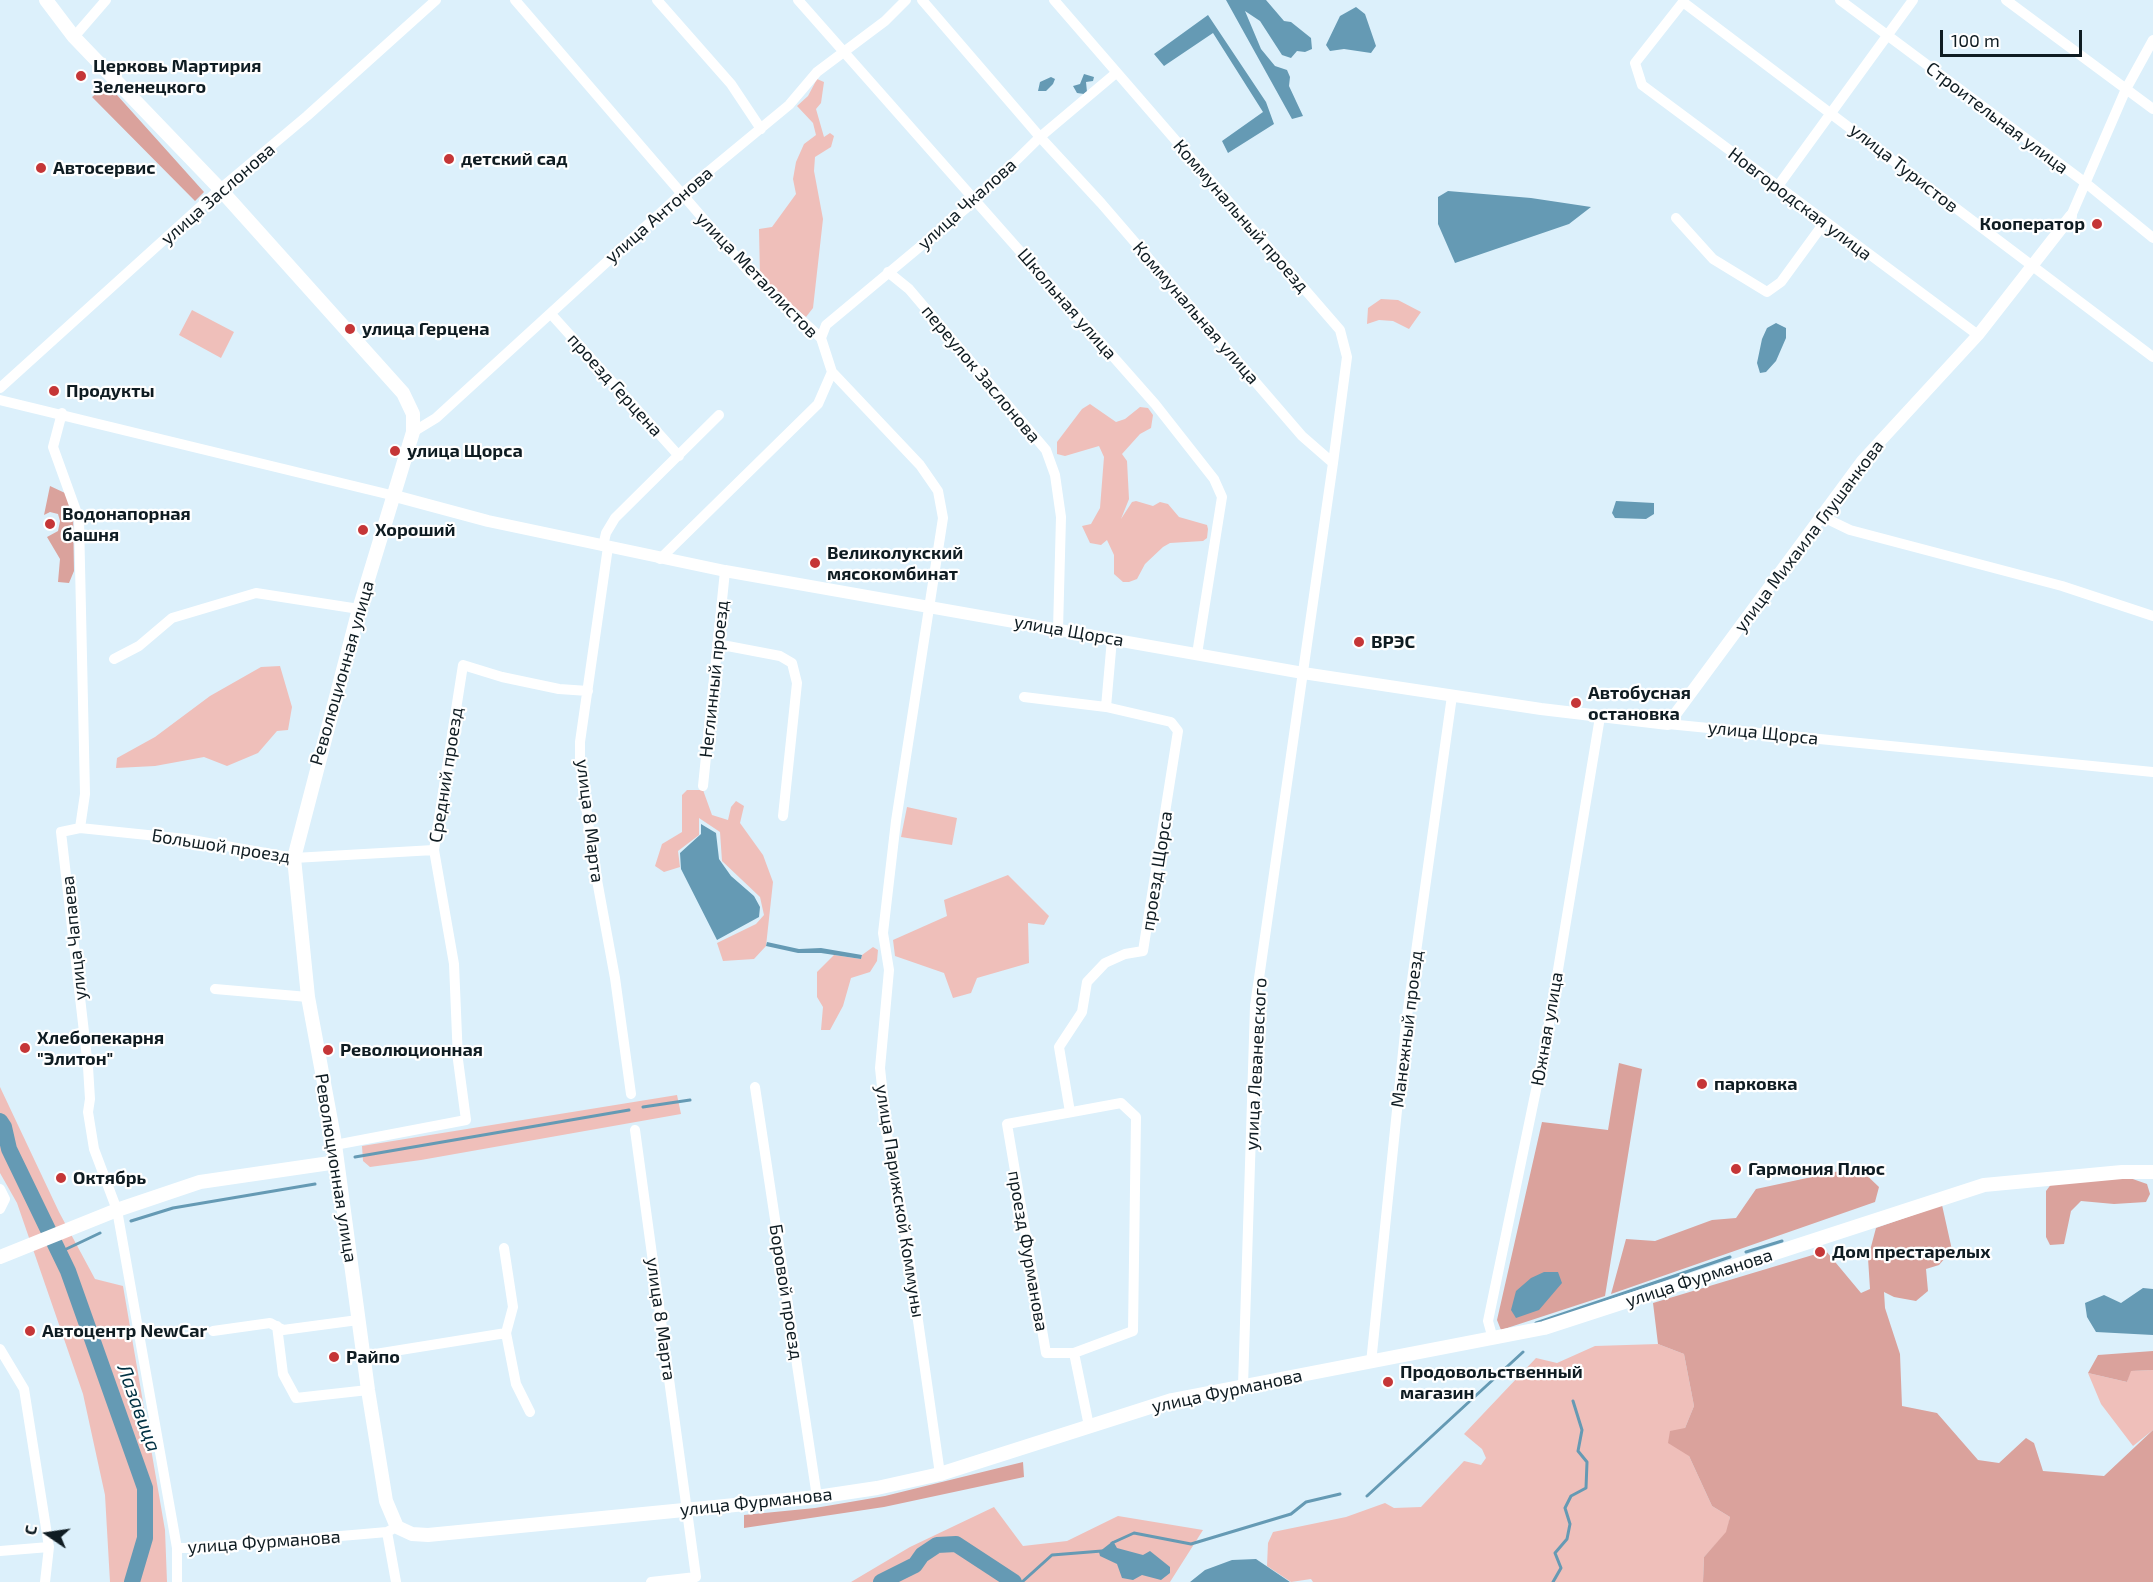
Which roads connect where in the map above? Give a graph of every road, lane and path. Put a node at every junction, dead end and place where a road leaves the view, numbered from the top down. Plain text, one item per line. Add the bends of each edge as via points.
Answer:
1 (46, 0) edge
2 (106, 0) edge
3 (436, 0) edge
4 (515, 0) edge
5 (657, 0) edge
6 (798, 0) edge
7 (906, 0) edge
8 (922, 0) edge
9 (1054, 0) edge
10 (1840, 0) edge
11 (1913, 0) edge
12 (2006, 0) edge
13 (1683, 2) joint
14 (1887, 36) junction
15 (74, 37) junction
16 (2153, 40) edge
17 (844, 51) junction
18 (1116, 73) junction
19 (2126, 89) junction
20 (2153, 109) edge
21 (1831, 112) junction
22 (761, 129) junction
23 (1040, 137) junction
24 (2087, 184) junction
25 (1778, 186) junction
26 (220, 189) junction
27 (680, 195) junction
28 (976, 200) junction
29 (2071, 216) joint
30 (1676, 218) dead end
31 (1824, 223) junction
32 (2153, 238) edge
33 (2032, 268) junction
34 (888, 272) junction
35 (551, 314) junction
36 (1978, 335) junction
37 (821, 338) junction
38 (2153, 357) edge
39 (832, 372) junction
40 (0, 388) edge
41 (0, 400) edge
42 (62, 413) junction
43 (719, 414) dead end
44 (413, 432) junction
45 (679, 456) junction
46 (1333, 463) junction
47 (395, 496) junction
48 (1821, 516) junction
49 (606, 547) junction
50 (660, 559) junction
51 (725, 572) junction
52 (928, 607) junction
53 (359, 609) junction
54 (2153, 616) edge
55 (1058, 630) junction
56 (1112, 639) junction
57 (717, 644) junction
58 (1197, 654) junction
59 (114, 659) dead end
60 (1303, 673) junction
61 (588, 691) junction
62 (1452, 696) junction
63 (1024, 697) dead end
64 (1106, 707) junction
65 (1600, 717) junction
66 (1668, 724) junction
67 (2153, 772) edge
68 (703, 786) dead end
69 (783, 816) dead end
70 (80, 828) junction
71 (434, 850) junction
72 (294, 858) junction
73 (215, 989) dead end
74 (308, 997) junction
75 (755, 1087) dead end
76 (631, 1094) dead end
77 (1070, 1112) junction
78 (635, 1130) dead end
79 (335, 1145) junction
80 (337, 1162) junction
81 (2153, 1172) edge
82 (0, 1189) edge
83 (0, 1209) edge
84 (117, 1210) junction
85 (504, 1248) dead end
86 (0, 1257) edge
87 (358, 1320) junction
88 (277, 1326) junction
89 (213, 1331) dead end
90 (506, 1333) junction
91 (1492, 1339) junction
92 (0, 1349) edge
93 (1074, 1353) junction
94 (363, 1356) junction
95 (1371, 1363) junction
96 (1244, 1386) junction
97 (368, 1390) junction
98 (530, 1412) dead end
99 (1089, 1426) junction
100 (940, 1474) junction
101 (817, 1497) junction
102 (688, 1509) junction
103 (392, 1529) junction
104 (49, 1547) junction
105 (177, 1548) junction
106 (0, 1551) edge
107 (45, 1582) edge
108 (177, 1582) edge
109 (396, 1582) edge
110 (651, 1582) edge

1 - 15 main road
2 - 15 street
3 - 26 street, улица Заслонова
4 - 27 street, улица Металлистов
5 - 22 street via 730,84
6 - 17 street, Школьная улица
7 - 17 street, улица Антонова
8 - 23 street, Коммунальная улица
9 - 18 street, Коммунальный проезд
10 - 14 street, Строительная улица
11 - 14 street
12 - 19 street
13 - 21 street, улица Туристов
13 - 25 street, Новгородская улица via 1635,63 1642,85
14 - 21 street
14 - 24 street, Строительная улица
15 - 26 main road
16 - 19 street
17 - 22 street, улица Антонова via 817,72 789,105
17 - 28 street, Школьная улица
18 - 23 street, улица Чкалова
18 - 46 street, Коммунальный проезд via 1340,330 1347,357
19 - 20 street
19 - 24 street
21 - 25 street
21 - 33 street, улица Туристов
22 - 27 street, улица Антонова
23 - 28 street, улица Чкалова
23 - 46 street, Коммунальная улица via 1101,202 1302,436
24 - 29 street
24 - 32 street, Строительная улица
25 - 31 street, Новгородская улица
26 - 40 street, улица Заслонова
26 - 44 main road via 403,393 412,414
27 - 35 street, улица Антонова
27 - 37 street, улица Металлистов via 750,273
28 - 34 street, улица Чкалова
28 - 58 street, Школьная улица via 1155,404 1214,479 1222,497
29 - 33 street, улица Михаила Глушанкова
30 - 31 street via 1713,259 1767,292 1781,282
31 - 36 street, Новгородская улица
33 - 36 street, улица Михаила Глушанкова
33 - 38 street, улица Туристов
34 - 37 street, улица Чкалова via 826,325
34 - 55 street, переулок Заслонова via 909,289 1046,450 1056,476 1061,517
35 - 44 street, улица Антонова via 436,418
35 - 45 street, проезд Герцена
36 - 48 street, улица Михаила Глушанкова via 1862,461
37 - 39 street, улица Металлистов
39 - 50 street via 819,404
39 - 52 street, улица Металлистов via 920,465 938,491 943,518
41 - 42 street, улица Щорса
42 - 47 street, улица Щорса
42 - 70 street via 53,447 80,519 83,579 81,665 86,794
43 - 45 street
44 - 47 main road
45 - 49 street via 615,518 606,533
46 - 60 street
47 - 49 street, улица Щорса
47 - 53 main road, Революционная улица
48 - 54 street via 1850,530 2062,586
48 - 66 street, улица Михаила Глушанкова
49 - 50 street, улица Щорса
49 - 61 street, улица 8 Марта
50 - 51 street, улица Щорса
51 - 52 street, улица Щорса
51 - 57 street, Неглинный проезд
52 - 55 street, улица Щорса
52 - 100 street, улица Парижской Коммуны via 896,821 884,933 889,970 880,1068
53 - 59 street via 256,593 172,618 139,646
53 - 72 main road, Революционная улица
55 - 56 street, улица Щорса
56 - 58 street, улица Щорса
56 - 64 street
57 - 68 street, Неглинный проезд
57 - 69 street via 780,656 792,663 797,683
58 - 60 street, улица Щорса
60 - 62 street, улица Щорса
60 - 96 street, улица Леваневского via 1255,1006
61 - 71 street, Средний проезд via 559,689 463,665
61 - 76 street, улица 8 Марта via 580,742 582,770 591,853 615,978
62 - 65 street, улица Щорса
62 - 95 street, Манежный проезд via 1406,1023
63 - 64 street, проезд Щорса
64 - 77 street, проезд Щорса via 1171,722 1178,731 1143,951 1105,963 1087,982 1082,1012 1059,1047
65 - 66 street, улица Щорса
65 - 91 street, Южная улица via 1546,1042 1488,1321
66 - 67 street, улица Щорса
70 - 72 street, Большой проезд via 186,839
70 - 84 street, улица Чапаева via 61,832 88,1067 88,1112 94,1149
71 - 72 street, Большой проезд
71 - 79 street, Средний проезд via 454,964 458,1060 466,1120
72 - 74 main road, Революционная улица
73 - 74 street
74 - 79 main road, Революционная улица
75 - 101 street, Боровой проезд
77 - 93 street, проезд Фурманова via 1007,1125 1046,1353
77 - 93 street, проезд Фурманова via 1121,1103 1136,1117 1133,1331
78 - 102 street, улица 8 Марта
79 - 80 main road, Революционная улица
80 - 84 main road via 200,1182
80 - 87 main road, Революционная улица
81 - 91 main road, улица Фурманова via 1984,1185 1544,1328
82 - 83 street via 5,1199
84 - 86 main road
84 - 105 street, улица Чапаева
85 - 90 street via 513,1307
87 - 88 street via 284,1330
87 - 94 main road, Революционная улица
88 - 89 street via 270,1323
88 - 97 street via 283,1374 296,1398
90 - 94 street
90 - 98 street via 516,1384
91 - 95 main road, улица Фурманова
92 - 104 street via 24,1389
93 - 99 street
94 - 97 main road, Революционная улица
95 - 96 main road, улица Фурманова
96 - 99 main road, улица Фурманова via 1172,1400
97 - 103 main road, Революционная улица
99 - 100 main road, улица Фурманова
100 - 101 main road, улица Фурманова
101 - 102 main road, улица Фурманова
102 - 103 main road, улица Фурманова via 428,1535
102 - 110 street, улица 8 Марта via 696,1576
103 - 105 street, улица Фурманова
103 - 109 street
104 - 106 street
104 - 107 street
105 - 108 street, улица Чапаева

